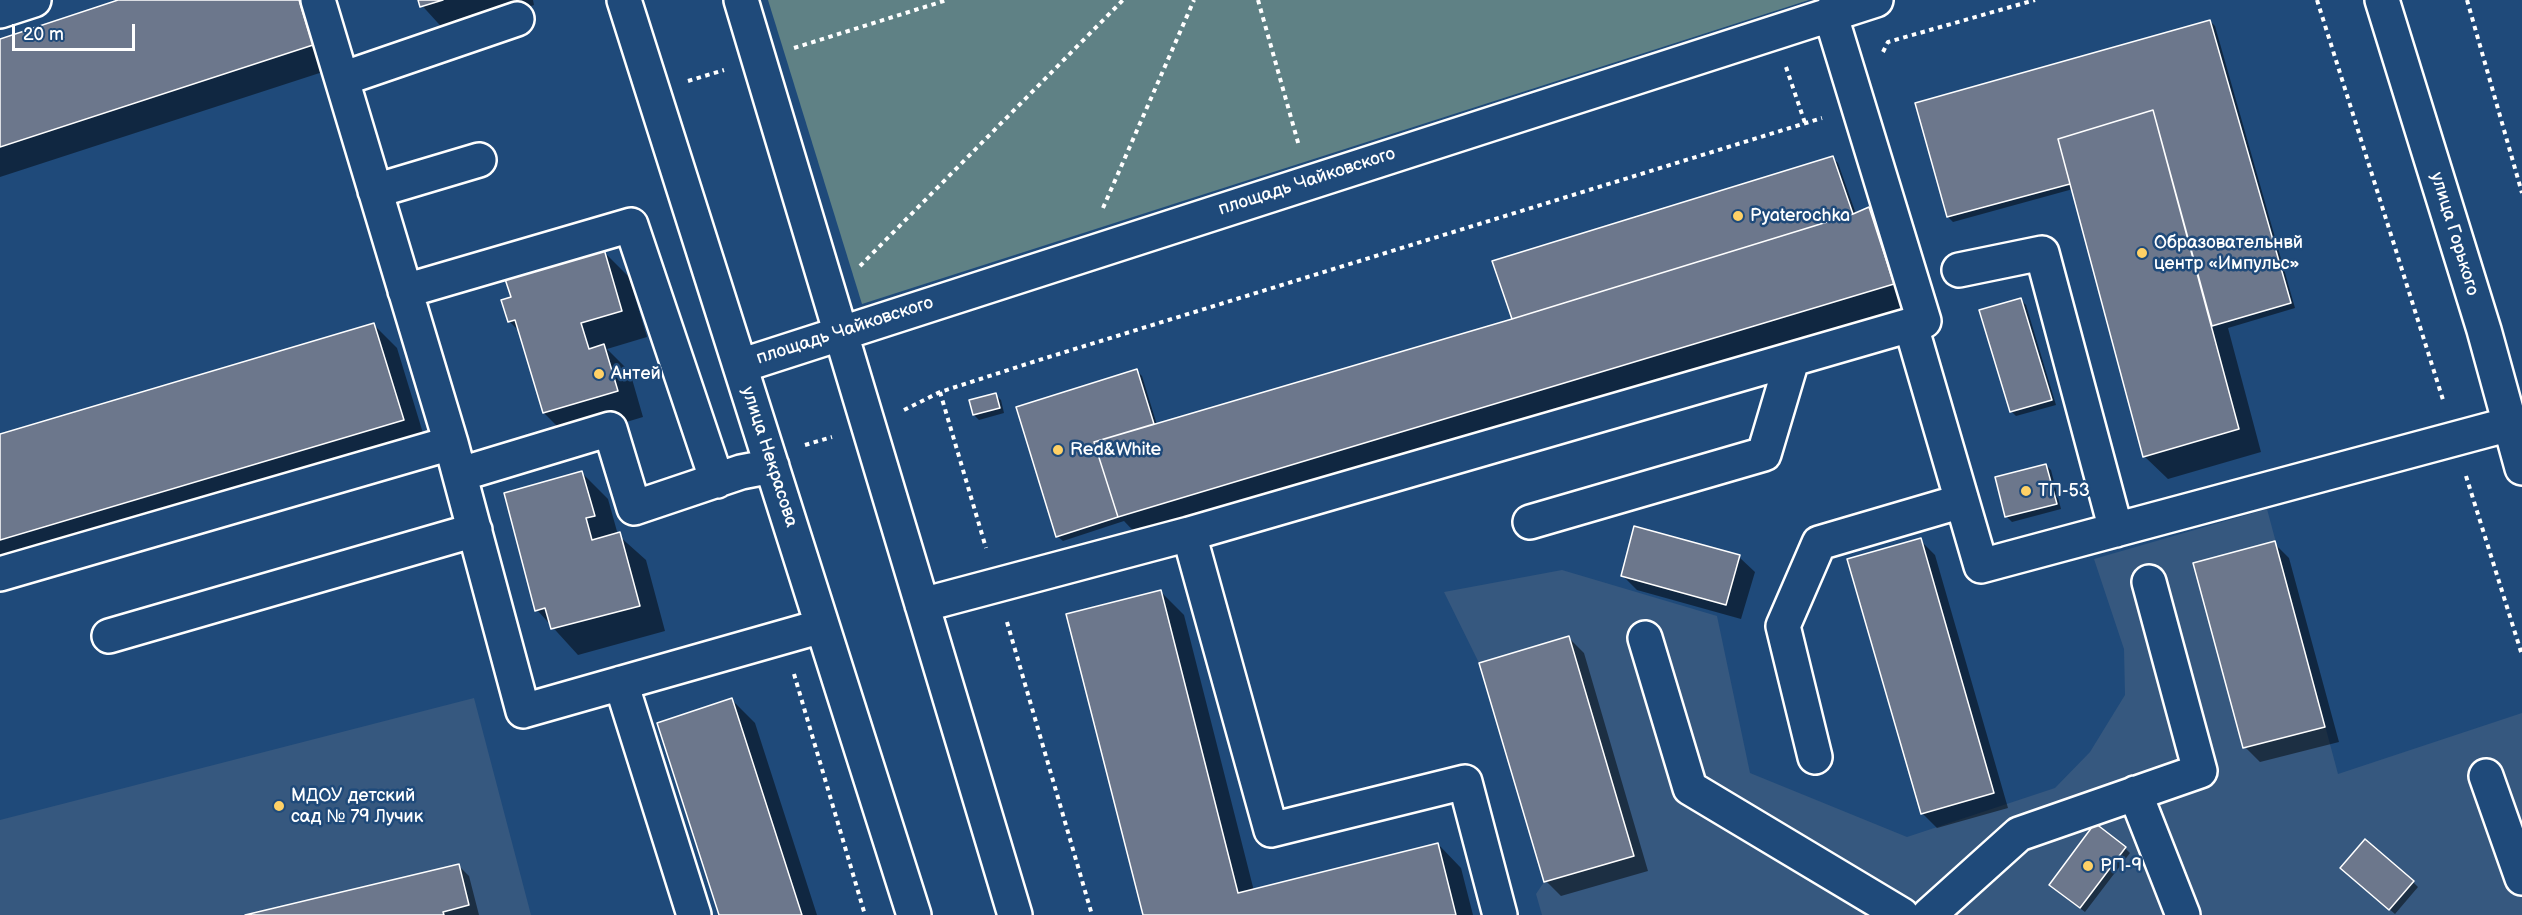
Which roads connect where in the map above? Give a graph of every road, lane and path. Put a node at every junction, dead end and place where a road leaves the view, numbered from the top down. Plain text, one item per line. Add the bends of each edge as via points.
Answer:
1 (34, 0) edge
2 (318, 0) edge
3 (624, 0) edge
4 (741, 0) edge
5 (1123, 0) edge
6 (1194, 0) edge
7 (1258, 0) edge
8 (1876, 0) edge
9 (2035, 0) edge
10 (2317, 0) edge
11 (2382, 0) edge
12 (2467, 0) edge
13 (0, 11) edge
14 (1830, 13) junction
15 (517, 19) dead end
16 (342, 80) junction
17 (1857, 102) junction
18 (479, 160) dead end
19 (1309, 181) junction
20 (375, 191) junction
21 (2522, 193) edge
22 (1083, 254) junction
23 (1959, 270) dead end
24 (405, 291) junction
25 (830, 296) junction
26 (1911, 326) junction
27 (841, 333) junction
28 (1792, 360) junction
29 (740, 366) junction
30 (940, 392) junction
31 (2510, 424) junction
32 (869, 427) junction
33 (2455, 439) junction
34 (451, 443) junction
35 (770, 461) junction
36 (2522, 468) edge
37 (461, 474) junction
38 (717, 481) junction
39 (1962, 501) junction
40 (1530, 522) dead end
41 (475, 530) junction
42 (2116, 530) junction
43 (1189, 534) junction
44 (0, 574) edge
45 (2150, 582) dead end
46 (996, 585) junction
47 (922, 605) junction
48 (822, 626) junction
49 (109, 636) dead end
50 (1645, 638) dead end
51 (2522, 655) edge
52 (621, 683) junction
53 (1815, 757) dead end
54 (2486, 776) dead end
55 (2135, 793) junction
56 (2522, 878) edge
57 (694, 915) edge
58 (914, 915) edge
59 (1016, 915) edge
60 (1092, 915) edge
61 (1500, 915) edge
62 (1902, 915) edge
63 (1929, 915) edge
64 (2183, 915) edge

1 - 13 street
2 - 16 street
3 - 29 street, улица Некрасова
4 - 25 street
5 - 25 path
6 - 22 path
7 - 19 path
8 - 14 street, площадь Чайковского
9 - 17 path via 1888,42
10 - 33 path
11 - 31 street, улица Горького
12 - 21 path
14 - 17 street
14 - 19 street, площадь Чайковского
15 - 16 street
16 - 20 street
17 - 26 street via 1924,321
17 - 30 path via 1836,114
18 - 20 street
19 - 22 street, площадь Чайковского
20 - 24 street
22 - 27 street, площадь Чайковского
23 - 42 street via 2043,253
24 - 34 street
24 - 38 street via 631,225
25 - 27 street
26 - 28 street
26 - 39 street
27 - 29 street, площадь Чайковского
27 - 32 street
28 - 40 street via 1764,453
28 - 43 street
29 - 35 street, улица Некрасова
30 - 32 path
30 - 46 path
31 - 33 street
31 - 36 street, улица Горького
32 - 35 path
32 - 47 street
33 - 42 street
33 - 51 path
34 - 37 street
34 - 44 street
35 - 38 street
35 - 48 street, улица Некрасова
37 - 38 street via 610,429 634,508
37 - 41 street
39 - 42 street via 1981,566
39 - 53 street via 1819,543 1783,626
41 - 49 street
41 - 52 street via 523,711
43 - 46 street
43 - 61 street via 1271,830 1465,782
45 - 55 street via 2200,771
46 - 47 street
46 - 60 path
47 - 59 street
48 - 52 street
48 - 58 street, улица Некрасова
50 - 62 street via 1690,788
52 - 57 street
54 - 56 street
55 - 63 street via 2019,834
55 - 64 street

